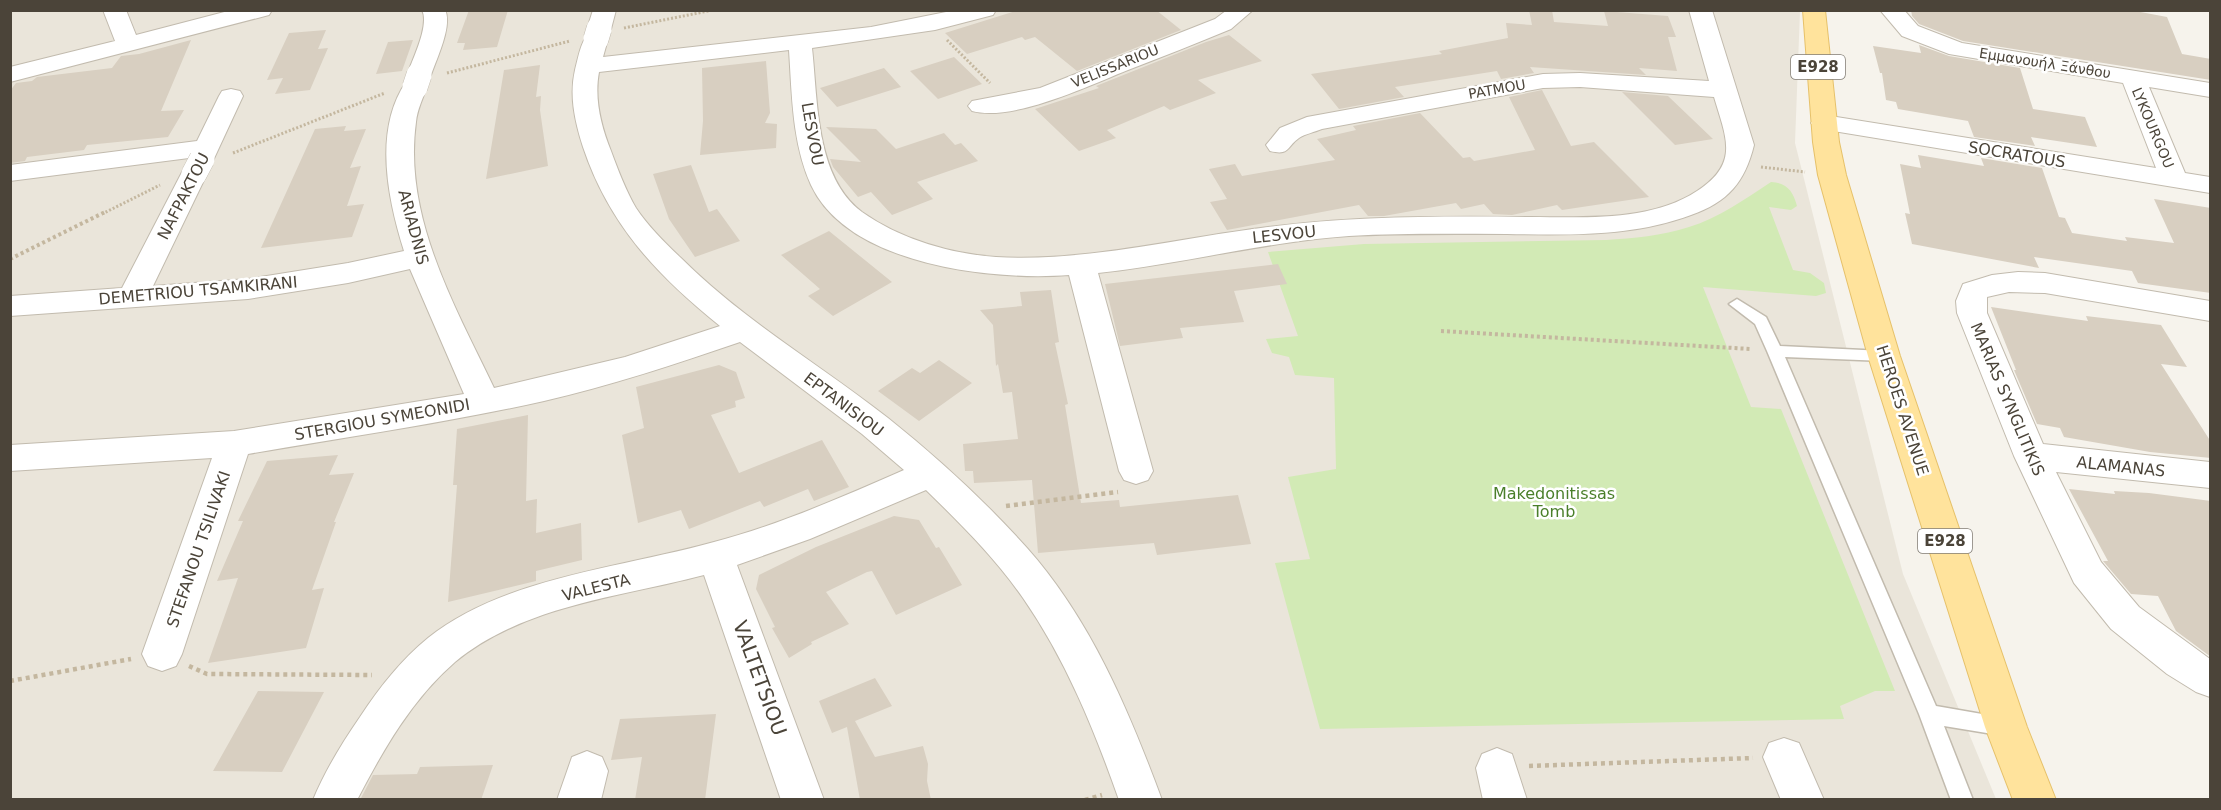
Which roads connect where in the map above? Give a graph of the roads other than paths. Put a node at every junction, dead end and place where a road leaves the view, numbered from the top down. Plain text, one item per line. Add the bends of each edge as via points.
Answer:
1 (114, 10) edge
2 (261, 10) edge
3 (433, 10) edge
4 (985, 10) edge
5 (1242, 10) edge
6 (1700, 10) edge
7 (1814, 10) edge
8 (1891, 10) edge
9 (598, 35) edge
10 (800, 42) junction
11 (128, 45) junction
12 (10, 75) edge
13 (2132, 76) junction
14 (1725, 90) junction
15 (2211, 90) edge
16 (231, 96) dead end
17 (981, 106) dead end
18 (1824, 123) junction
19 (1279, 145) dead end
20 (200, 163) junction
21 (10, 173) edge
22 (2174, 179) junction
23 (2211, 185) edge
24 (420, 257) junction
25 (1081, 266) junction
26 (134, 296) junction
27 (1737, 304) dead end
28 (10, 306) edge
29 (2211, 311) edge
30 (745, 329) junction
31 (1775, 351) junction
32 (1884, 356) junction
33 (484, 402) junction
34 (234, 444) junction
35 (2031, 456) junction
36 (10, 458) edge
37 (1136, 471) road end
38 (931, 473) junction
39 (2211, 475) edge
40 (716, 557) junction
41 (162, 654) road end
42 (2211, 680) edge
43 (1929, 714) junction
44 (2006, 727) junction
45 (1784, 757) road end
46 (334, 800) edge
47 (802, 800) edge
48 (1141, 800) edge
49 (1803, 800) edge
50 (1962, 800) edge
51 (2035, 800) edge

1 - 11 street
2 - 11 street
3 - 24 street, ARIADNIS via 436,26 403,122 400,153 404,200
4 - 10 street via 931,24
5 - 17 street, VELISSARIOU via 1223,24 1049,93
6 - 14 street
7 - 18 main road, HEROES AVENUE / E928
8 - 13 street, Εμμανουήλ Ξάνθου via 1910,31 1957,49
9 - 10 street
9 - 30 street, EPTANISIOU via 585,82 586,104 610,182 629,219 674,270
10 - 25 street, LESVOU via 815,158 836,203 857,221 907,247 936,256 1018,269
11 - 12 street
13 - 15 street, Εμμανουήλ Ξάνθου
13 - 22 street, LYKOURGOU
14 - 19 street, PATMOU via 1580,80 1510,86 1316,122 1289,133
14 - 25 street, LESVOU via 1741,145 1737,164 1722,185 1688,207 1662,217 1590,226 1319,230 1258,236
16 - 20 street, NAFPAKTOU
18 - 22 street, SOCRATOUS
18 - 32 main road, HEROES AVENUE / E928 via 1832,175
20 - 21 street
20 - 26 street, NAFPAKTOU
22 - 23 street, SOCRATOUS
24 - 26 street, DEMETRIOU TSAMKIRANI via 248,290
24 - 33 street, ARIADNIS
25 - 37 street
26 - 28 street, DEMETRIOU TSAMKIRANI
27 - 31 lane via 1761,321
29 - 35 street, MARIAS SYNGLITIKIS via 2045,283 1999,283 1974,291 1972,313
30 - 33 street, STERGIOU SYMEONIDI via 631,368
30 - 38 street, EPTANISIOU
31 - 32 lane
31 - 43 lane
32 - 44 main road, HEROES AVENUE / E928
33 - 34 street, STERGIOU SYMEONIDI
34 - 36 street, STERGIOU SYMEONIDI
34 - 41 street, STEFANOU TSILIVAKI
35 - 39 street, ALAMANAS
35 - 42 street, MARIAS SYNGLITIKIS via 2087,572 2101,592 2147,637
38 - 40 street, VALESTA via 838,513
38 - 48 street, EPTANISIOU via 1016,562 1060,624 1088,674
40 - 46 street, VALESTA via 547,599 473,630 415,675 387,708
40 - 47 street, VALTETSIOU
43 - 44 lane
43 - 50 lane
44 - 51 main road, HEROES AVENUE / E928
45 - 49 street

